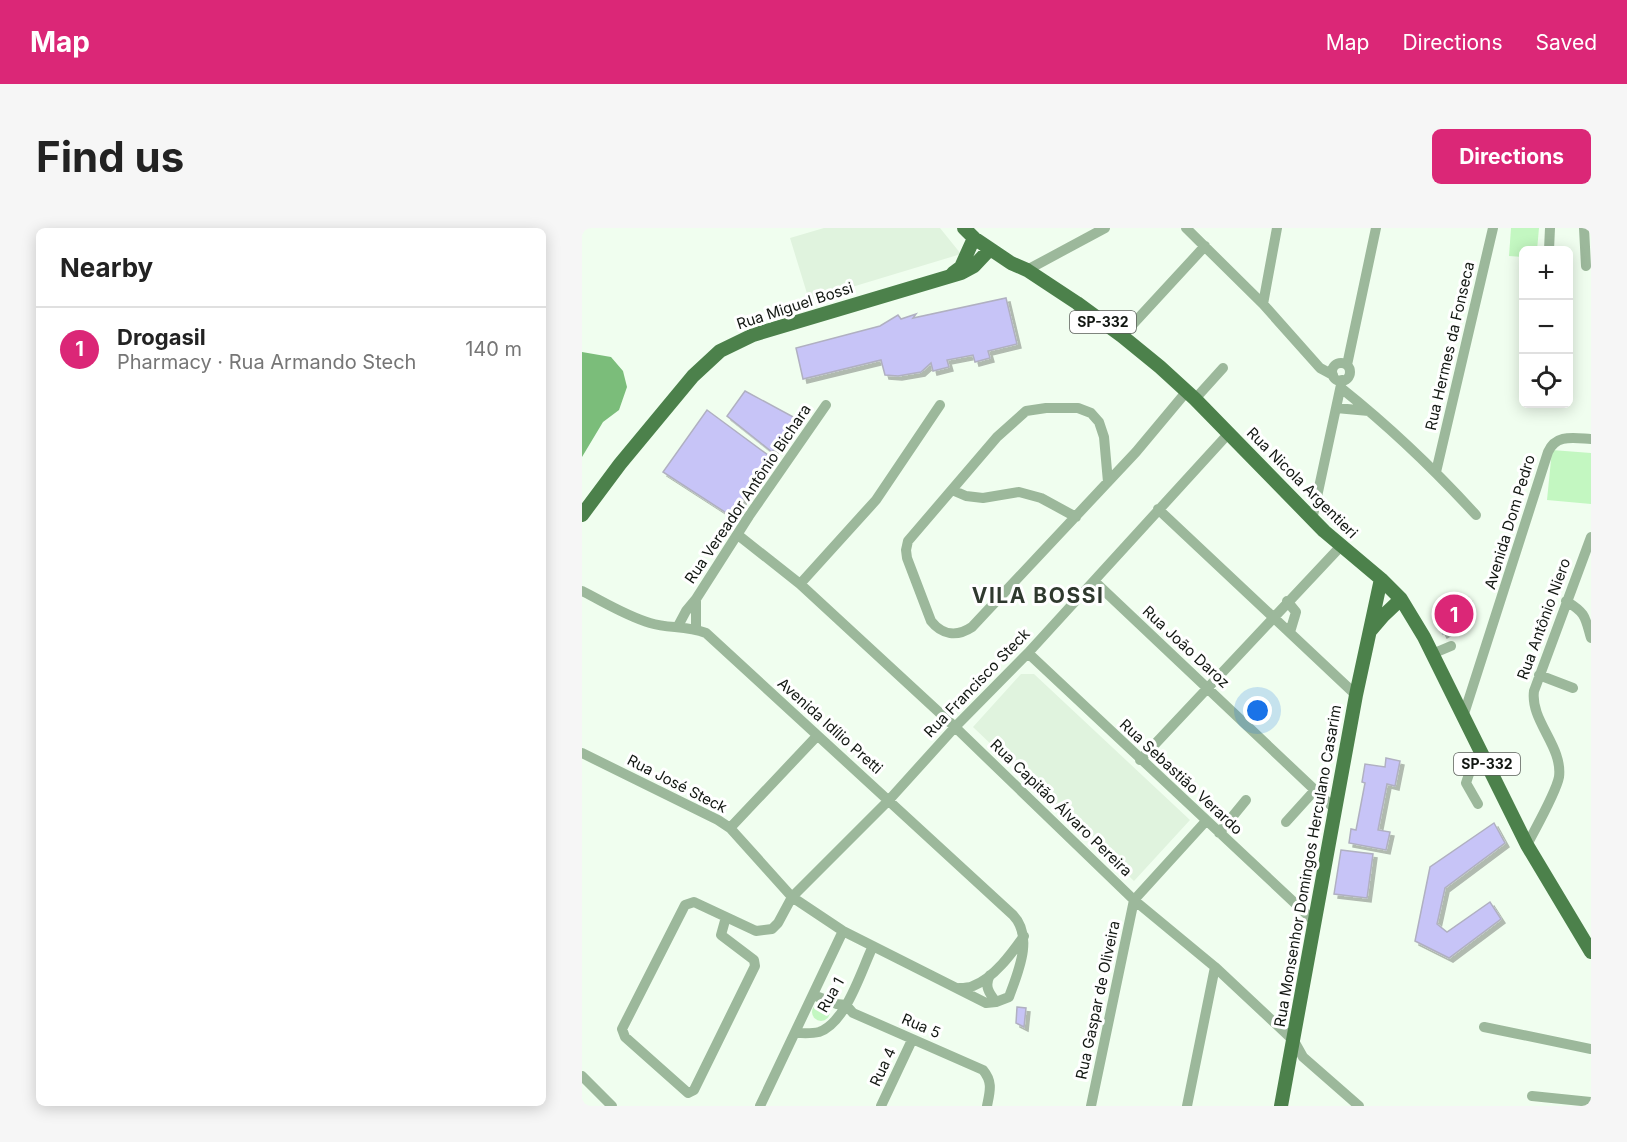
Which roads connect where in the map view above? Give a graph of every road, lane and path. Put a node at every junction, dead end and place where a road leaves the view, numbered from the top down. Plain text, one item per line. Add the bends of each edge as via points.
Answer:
1 (1105, 228) edge
2 (1186, 228) edge
3 (1277, 228) edge
4 (1377, 228) edge
5 (1493, 228) edge
6 (1550, 228) edge
7 (1584, 228) edge
8 (969, 233) edge
9 (1204, 246) junction
10 (1549, 246) edge
11 (990, 249) junction
12 (1586, 266) dead end
13 (1027, 270) junction
14 (949, 276) junction
15 (1263, 304) junction
16 (1122, 336) junction
17 (1222, 368) dead end
18 (1340, 375) junction
19 (1191, 395) junction
20 (826, 405) dead end
21 (940, 405) dead end
22 (1336, 408) junction
23 (1370, 411) junction
24 (1229, 433) junction
25 (1591, 439) edge
26 (1436, 472) junction
27 (1108, 482) junction
28 (952, 490) junction
29 (1158, 508) junction
30 (582, 515) edge
31 (1476, 515) dead end
32 (1076, 517) junction
33 (1312, 520) junction
34 (738, 535) junction
35 (1591, 537) edge
36 (1341, 546) junction
37 (1381, 579) junction
38 (1094, 581) junction
39 (800, 584) junction
40 (582, 591) edge
41 (696, 599) junction
42 (1401, 599) junction
43 (1566, 601) junction
44 (1287, 602) junction
45 (1273, 615) junction
46 (678, 626) junction
47 (696, 629) junction
48 (1290, 632) junction
49 (1370, 632) junction
50 (1591, 638) edge
51 (1451, 646) dead end
52 (1028, 653) junction
53 (1432, 654) junction
54 (1539, 675) junction
55 (1207, 687) junction
56 (1573, 688) dead end
57 (1356, 695) junction
58 (1464, 717) junction
59 (956, 727) junction
60 (817, 736) junction
61 (582, 753) edge
62 (1484, 757) junction
63 (1140, 760) junction
64 (1315, 790) junction
65 (889, 800) junction
66 (1246, 800) dead end
67 (1478, 804) dead end
68 (1336, 810) junction
69 (1206, 821) junction
70 (1286, 822) dead end
71 (730, 828) junction
72 (1219, 833) junction
73 (1527, 846) junction
74 (792, 897) junction
75 (1134, 900) junction
76 (726, 917) junction
77 (1315, 922) junction
78 (843, 932) junction
79 (1024, 935) junction
80 (873, 946) junction
81 (1591, 952) edge
82 (1003, 961) junction
83 (1215, 967) junction
84 (1018, 970) junction
85 (990, 975) junction
86 (958, 988) junction
87 (813, 995) junction
88 (996, 1002) junction
89 (846, 1005) junction
90 (1484, 1027) dead end
91 (795, 1033) junction
92 (912, 1040) junction
93 (1294, 1041) junction
94 (1591, 1049) edge
95 (582, 1076) edge
96 (1532, 1096) dead end
97 (1591, 1102) edge
98 (612, 1106) edge
99 (760, 1106) edge
100 (881, 1106) edge
101 (987, 1106) edge
102 (1091, 1106) edge
103 (1187, 1106) edge
104 (1281, 1106) edge
105 (1359, 1106) edge

1 - 13 street
2 - 9 street
3 - 15 street
4 - 18 street
5 - 26 street, Rua Hermes da Fonseca
6 - 10 street
7 - 12 street
8 - 11 main road, SP-332
8 - 14 main road via 961,267
9 - 15 street
9 - 16 street
11 - 13 main road, SP-332
11 - 14 main road, Rua Miguel Bossi via 967,270
13 - 16 main road, SP-332
14 - 30 main road, Rua Miguel Bossi via 753,335 720,351 693,376
15 - 18 street via 1320,368
16 - 19 main road, SP-332
17 - 19 street
18 - 22 street
18 - 23 street
19 - 24 main road, SP-332
19 - 27 street
20 - 34 street, Rua Vereador Antônio Bichara
21 - 39 street via 876,500
22 - 23 street
22 - 33 street
23 - 26 street
24 - 29 street, Rua Francisco Steck
24 - 33 main road, Rua Nicola Argentieri / SP-332
25 - 58 street, Avenida Dom Pedro via 1559,439 1548,452
26 - 31 street
27 - 28 street via 1099,422 1091,413 1078,408 1046,408 1026,411 1018,417
27 - 32 street
28 - 32 street via 983,498 1019,492 1041,498
28 - 32 street via 908,541 906,549 931,621 954,634 972,627
29 - 38 street, Rua Francisco Steck
29 - 45 street
33 - 36 main road, Rua Nicola Argentieri / SP-332
34 - 39 street, Rua Capitão Álvaro Pereira
34 - 41 street, Rua Vereador Antônio Bichara
35 - 43 street, Rua Antônio Niero
36 - 37 main road, Rua Nicola Argentieri / SP-332
36 - 44 street
37 - 42 main road, SP-332
37 - 49 main road, Rua Monsenhor Domingos Herculano Casarim
38 - 52 street, Rua Francisco Steck
38 - 55 street, Rua João Daroz
39 - 59 street, Rua Capitão Álvaro Pereira
40 - 46 street, Avenida Idílio Pretti via 642,620
41 - 46 street, Rua Vereador Antônio Bichara
41 - 47 street, Rua Vereador Antônio Bichara
42 - 49 main road, Rua Monsenhor Domingos Herculano Casarim
42 - 53 main road, SP-332
43 - 50 street via 1580,609
43 - 54 street, Rua Antônio Niero
44 - 45 street
44 - 48 street via 1296,612
45 - 48 street
45 - 55 street
46 - 47 street, Avenida Idílio Pretti
47 - 60 street, Avenida Idílio Pretti via 706,633
48 - 57 street
49 - 57 main road, Rua Monsenhor Domingos Herculano Casarim
51 - 53 street
52 - 59 street, Rua Francisco Steck
52 - 63 street, Rua Sebastião Verardo
53 - 58 main road, SP-332
54 - 56 street
54 - 73 street, Rua Antônio Niero via 1533,699 1558,762 1559,777
55 - 63 street
55 - 64 street, Rua João Daroz
57 - 68 main road, Rua Monsenhor Domingos Herculano Casarim
58 - 62 main road, SP-332
59 - 65 street, Rua Francisco Steck
59 - 75 street, Rua Capitão Álvaro Pereira
60 - 65 street, Avenida Idílio Pretti
60 - 71 street
61 - 71 street, Rua José Steck
62 - 67 street via 1471,768 1466,783
62 - 73 main road, SP-332
63 - 69 street, Rua Sebastião Verardo
64 - 68 street, Rua João Daroz
64 - 70 street
65 - 74 street, Rua Francisco Steck
65 - 79 street, Avenida Idílio Pretti via 1013,915
66 - 72 street
68 - 77 main road, Rua Monsenhor Domingos Herculano Casarim
69 - 72 street, Rua Sebastião Verardo
69 - 75 street
71 - 74 street, Rua José Steck
72 - 77 street, Rua Sebastião Verardo
73 - 81 main road, SP-332
74 - 76 street, Rua Francisco Steck via 772,929 756,931
74 - 78 street, Rua José Steck
75 - 83 street, Rua Capitão Álvaro Pereira
75 - 102 street, Rua Gaspar de Oliveira
76 - 76 street via 694,902 685,904 622,1029 625,1037 688,1093 714,1052 755,966 754,960 721,935
77 - 93 main road, Rua Monsenhor Domingos Herculano Casarim
78 - 80 street, Rua José Steck
78 - 87 street, Rua 1
79 - 82 street
79 - 84 street
80 - 86 street, Rua José Steck
80 - 89 street, Rua 1
82 - 84 street
82 - 85 street
83 - 93 street, Rua Capitão Álvaro Pereira
83 - 103 street
84 - 88 street via 1009,997
85 - 86 street via 974,986
85 - 88 street via 988,990
86 - 88 street, Rua José Steck via 986,1003
87 - 89 street, Rua 5
87 - 91 street, Rua 1
89 - 91 street, Rua 1 via 827,1028
89 - 92 street, Rua 5 via 853,1013
90 - 94 street
91 - 99 street, Rua 1
92 - 100 street, Rua 4
92 - 101 street, Rua 5 via 983,1070 991,1088
93 - 104 main road, Rua Monsenhor Domingos Herculano Casarim
93 - 105 street, Rua Capitão Álvaro Pereira via 1303,1057
95 - 98 street
96 - 97 street

